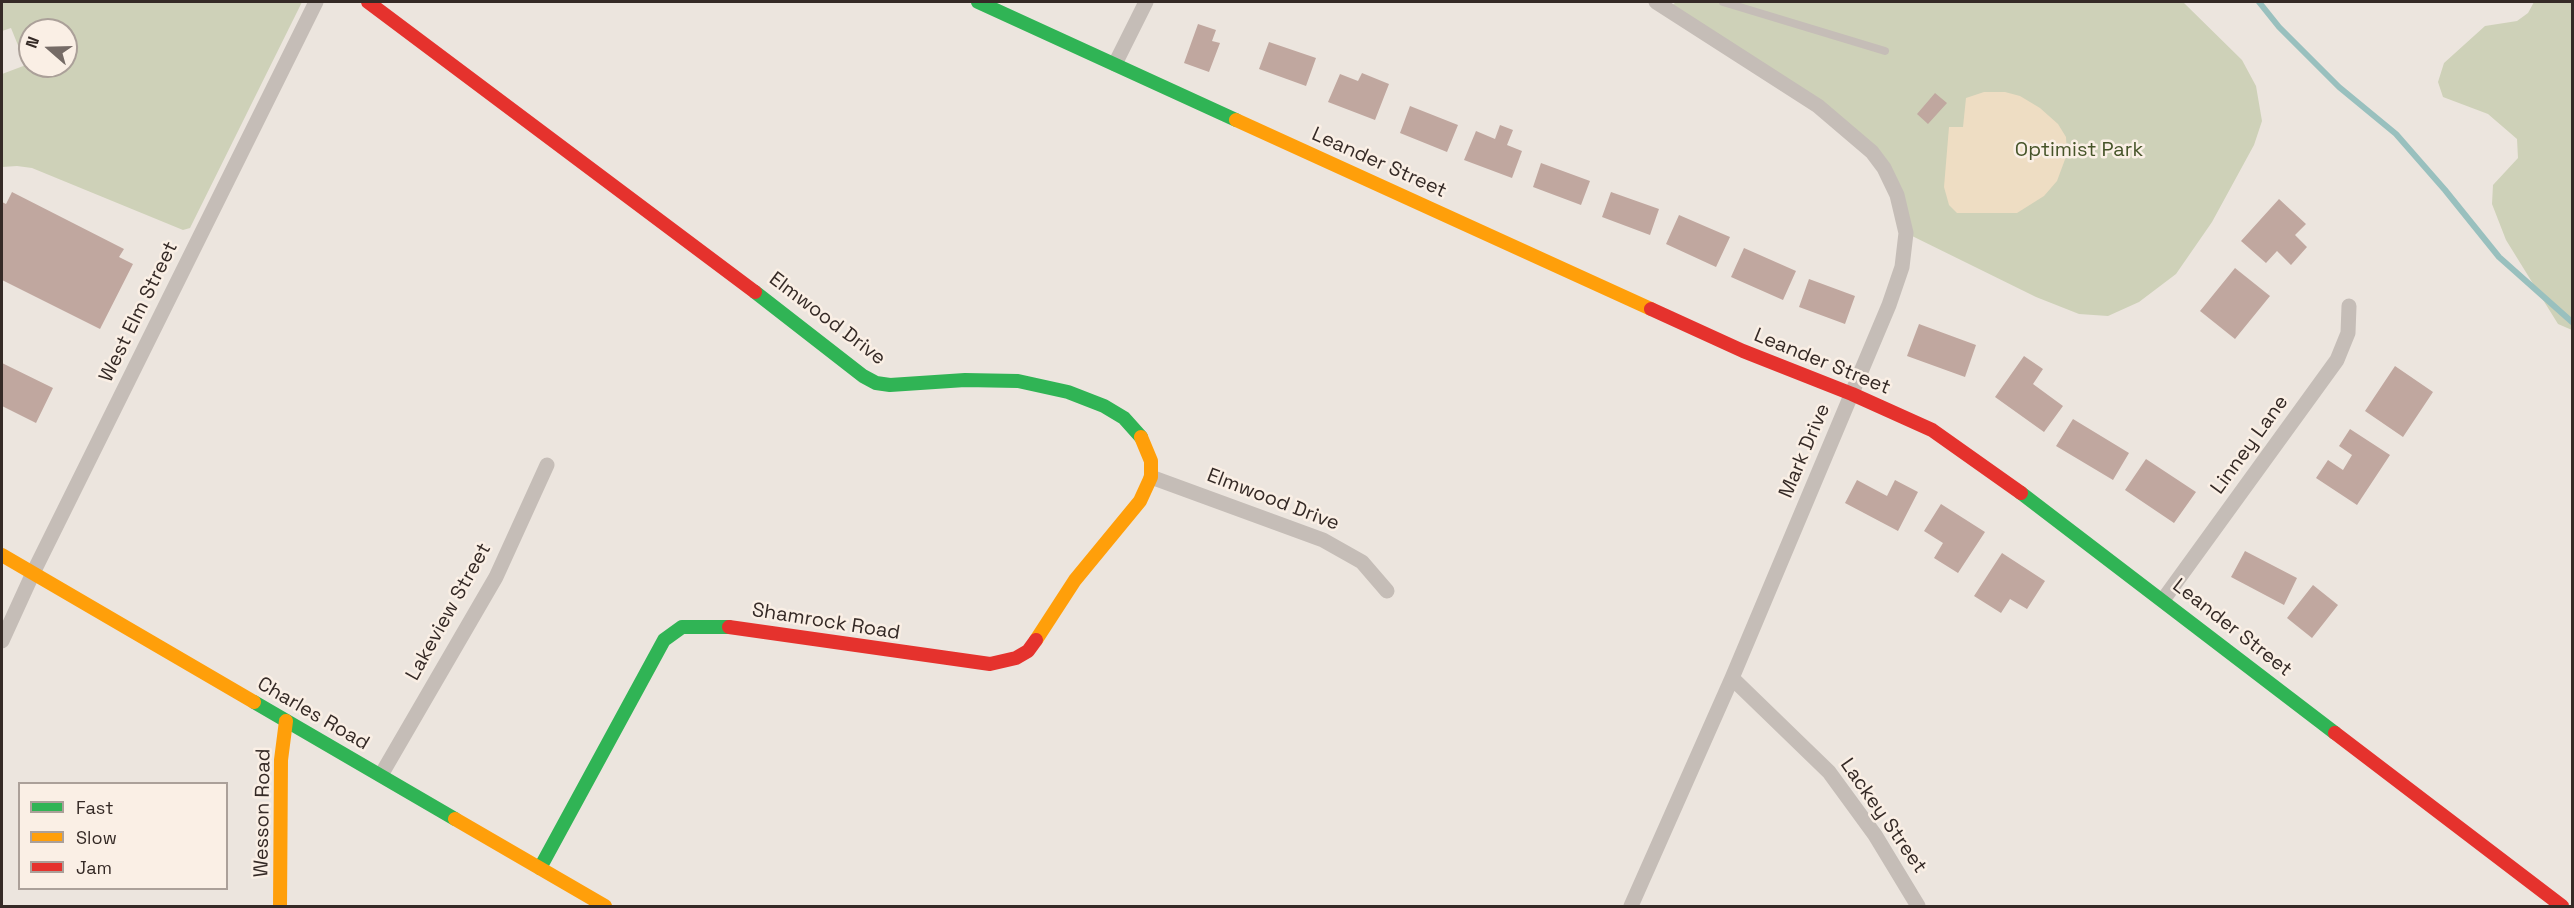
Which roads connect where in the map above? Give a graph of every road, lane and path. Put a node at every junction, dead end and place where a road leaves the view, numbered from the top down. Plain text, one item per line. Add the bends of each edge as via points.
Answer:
1 (316, 2) edge
2 (368, 2) edge
3 (978, 2) edge
4 (1146, 2) edge
5 (1724, 2) edge
6 (1666, 4) edge
7 (1886, 51) dead end
8 (1114, 64) junction
9 (2349, 306) dead end
10 (1852, 394) junction
11 (547, 465) dead end
12 (1151, 477) junction
13 (2, 555) edge
14 (33, 573) junction
15 (1387, 591) dead end
16 (2163, 600) junction
17 (2, 641) edge
18 (1732, 678) junction
19 (286, 721) junction
20 (381, 775) junction
21 (540, 868) junction
22 (280, 906) edge
23 (605, 906) edge
24 (1631, 906) edge
25 (1918, 906) edge
26 (2562, 906) edge

1 - 14 street, West Elm Street
2 - 12 street, Elmwood Drive via 683,236 863,376 891,385 1018,381 1068,392 1124,418 1141,437 1151,461
3 - 8 street, Leander Street
4 - 8 street
5 - 7 lane
6 - 10 street, Mark Drive via 1818,106 1872,152 1897,195 1906,233 1902,267
8 - 10 street, Leander Street via 1743,351
9 - 16 street, Linney Lane via 2348,333 2337,360
10 - 16 street, Leander Street via 1932,430
10 - 18 street, Mark Drive
11 - 20 street, Lakeview Street via 496,577
12 - 15 street, Elmwood Drive via 1323,540 1362,562
12 - 21 street, Shamrock Road via 1140,501 1075,580 1028,651 1016,658 990,664 971,663 729,627 682,627 664,640
13 - 14 street, Charles Road
14 - 17 street, West Elm Street
14 - 19 street, Charles Road
16 - 26 street, Leander Street
18 - 24 street, Mark Drive
18 - 25 street, Lackey Street via 1836,781
19 - 20 street, Charles Road
19 - 22 street, Wesson Road via 281,759
20 - 21 street, Charles Road
21 - 23 street, Charles Road

